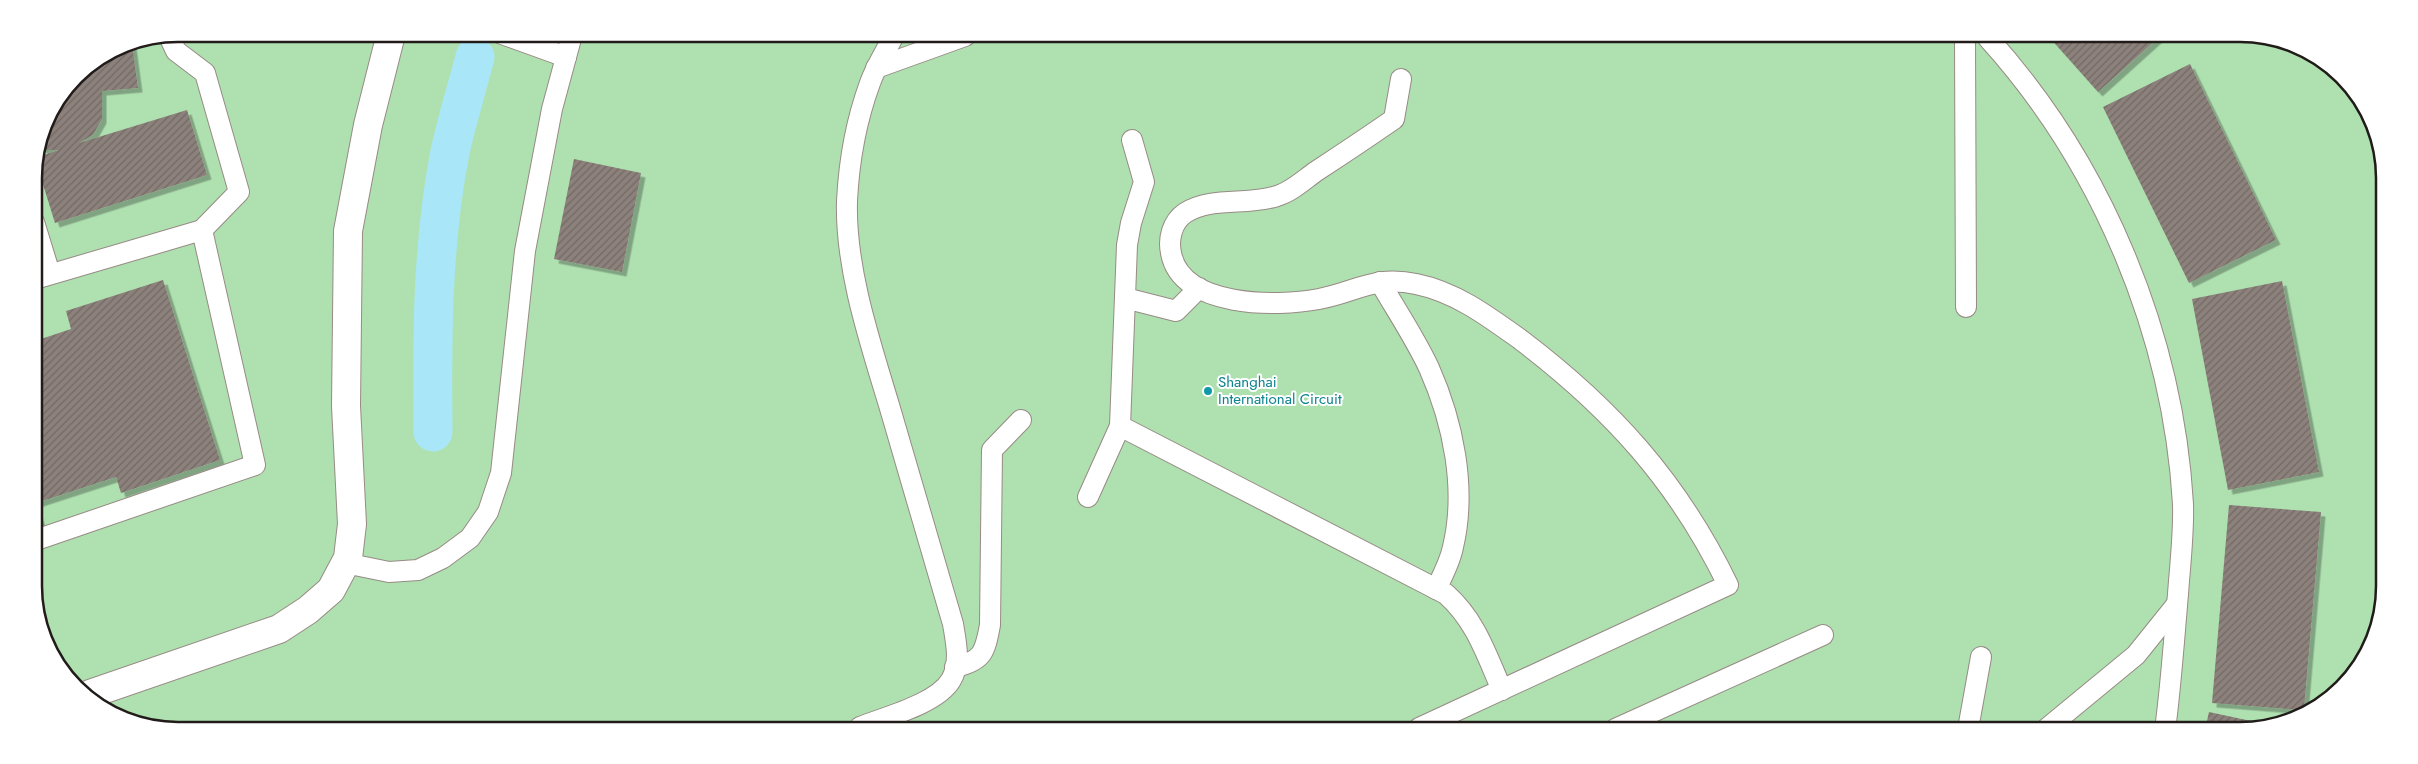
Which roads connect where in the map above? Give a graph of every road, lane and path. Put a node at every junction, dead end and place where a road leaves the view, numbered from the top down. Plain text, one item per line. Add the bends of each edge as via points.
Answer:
1 (389, 42) edge
2 (524, 42) edge
3 (570, 42) edge
4 (890, 42) edge
5 (948, 42) edge
6 (1966, 42) edge
7 (1992, 42) edge
8 (172, 43) edge
9 (566, 57) junction
10 (876, 68) junction
11 (1400, 79) dead end
12 (1132, 140) dead end
13 (202, 230) junction
14 (42, 277) edge
15 (1380, 282) junction
16 (1199, 288) junction
17 (1125, 298) junction
18 (1966, 307) dead end
19 (1021, 420) dead end
20 (1120, 426) junction
21 (1088, 497) dead end
22 (42, 538) edge
23 (345, 563) junction
24 (1436, 589) junction
25 (2177, 604) junction
26 (1823, 635) dead end
27 (1981, 657) dead end
28 (955, 667) junction
29 (1502, 690) junction
30 (95, 692) edge
31 (1433, 721) edge
32 (1632, 721) edge
33 (1969, 721) edge
34 (2056, 721) edge
35 (2166, 721) edge
36 (873, 722) edge

1 - 23 street via 368,125 348,232 346,406 352,524
2 - 9 lane
3 - 9 lane
4 - 10 lane
5 - 10 lane
6 - 18 lane
7 - 25 lane via 2043,107 2080,163 2143,304 2162,364 2177,440 2183,506
8 - 13 lane via 176,51 206,74 239,192
9 - 23 lane via 552,109 525,251 501,473 488,512 470,538 444,558 418,570 389,572
10 - 28 lane via 858,124 850,165 849,240 872,348 953,624 957,648
11 - 16 lane via 1394,119 1281,195 1258,201 1200,207 1180,218 1169,241 1171,255 1176,269
12 - 17 lane via 1144,182 1127,245
13 - 14 lane
13 - 22 lane via 255,465
15 - 16 lane via 1321,299 1285,304 1233,300
15 - 24 lane via 1428,367 1453,446 1458,498 1454,545
15 - 29 lane via 1419,284 1446,293 1484,313 1561,370 1642,450 1674,491 1728,585
16 - 17 lane via 1176,311
17 - 20 lane
19 - 28 lane via 992,450 990,625 986,645 973,663
20 - 21 lane
20 - 24 lane
23 - 30 street via 331,590 278,629
24 - 29 lane via 1461,607 1472,622
25 - 34 lane via 2136,655
25 - 35 lane
26 - 32 lane
27 - 33 lane
28 - 36 lane via 951,680 942,691
29 - 31 lane

